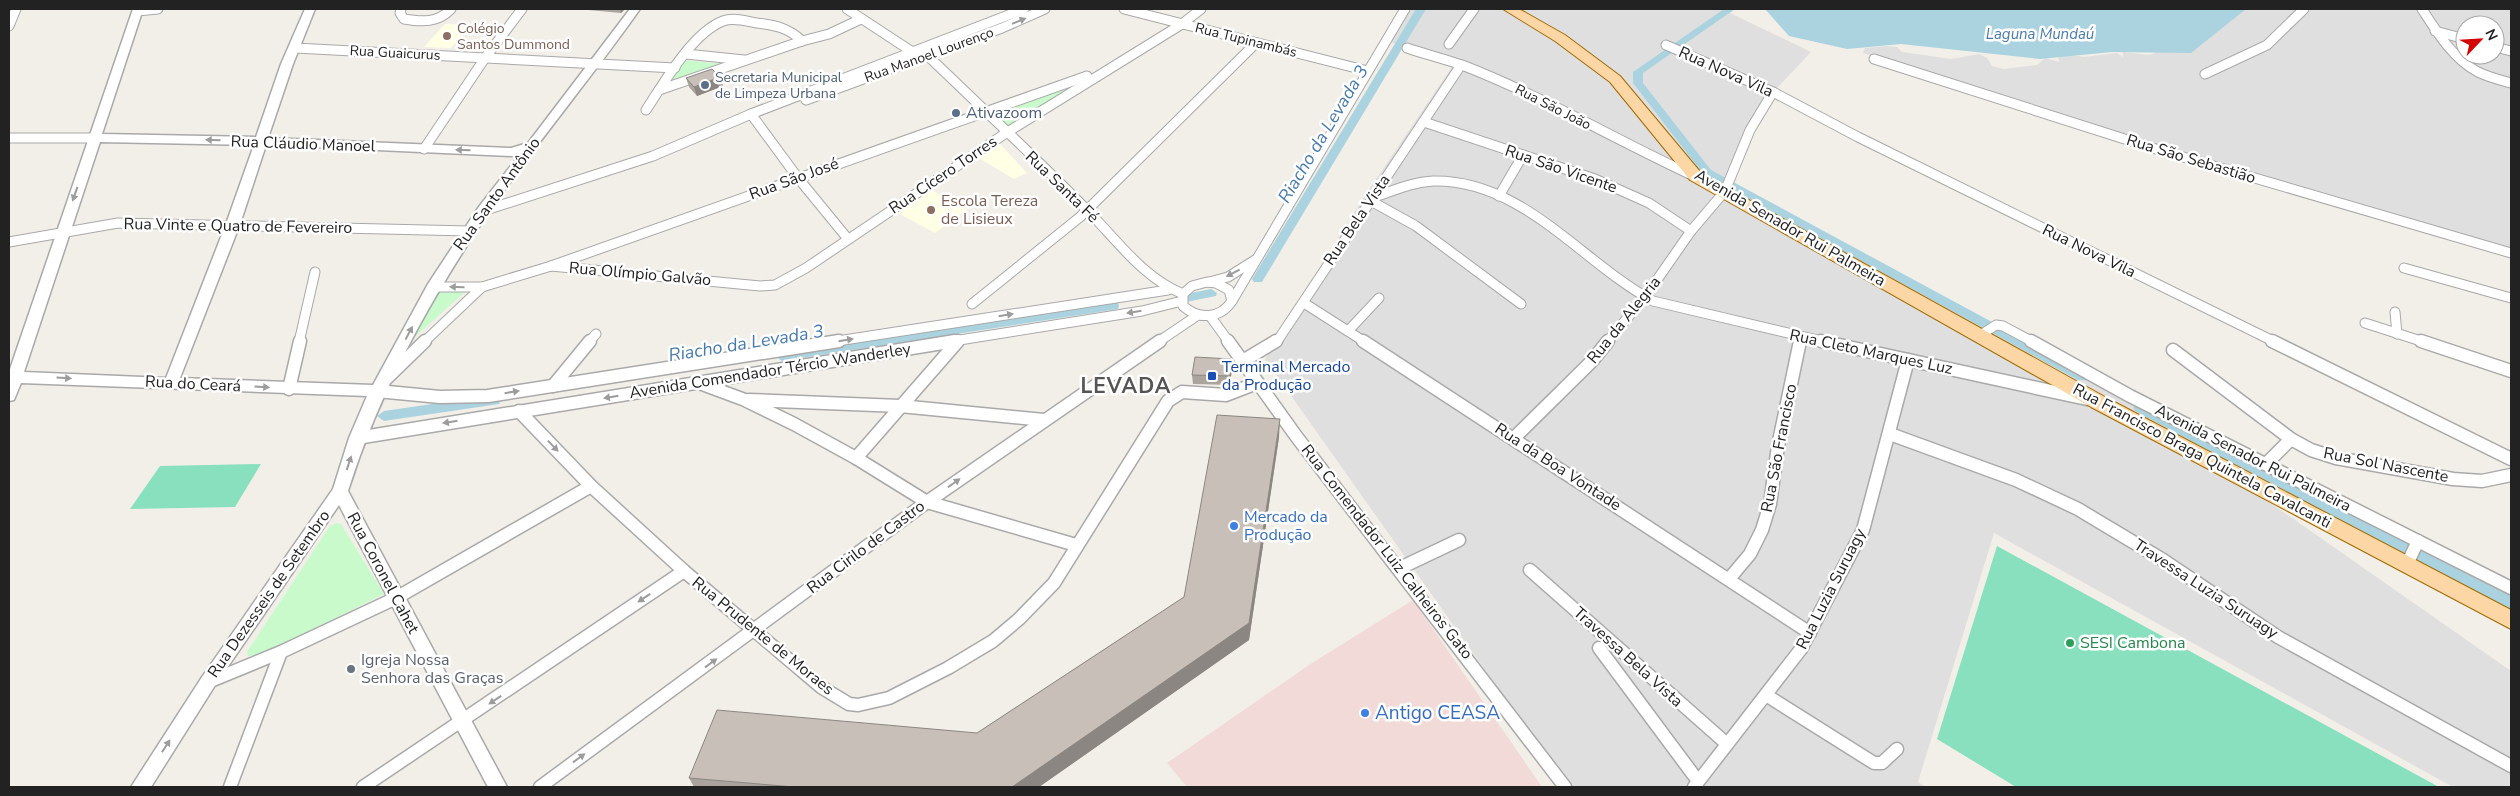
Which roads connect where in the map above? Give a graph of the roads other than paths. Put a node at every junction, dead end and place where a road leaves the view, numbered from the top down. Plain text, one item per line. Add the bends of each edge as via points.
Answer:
1 (16, 9) edge
2 (158, 9) edge
3 (310, 9) edge
4 (401, 9) edge
5 (522, 9) edge
6 (635, 9) edge
7 (846, 9) edge
8 (1024, 9) edge
9 (1045, 9) edge
10 (1124, 9) edge
11 (1201, 9) edge
12 (1405, 9) edge
13 (1474, 9) edge
14 (1510, 9) edge
15 (2304, 9) edge
16 (2422, 9) edge
17 (138, 10) edge
18 (449, 11) edge
19 (861, 19) junction
20 (1182, 24) junction
21 (9, 26) edge
22 (2435, 31) junction
23 (2455, 36) edge
24 (802, 41) junction
25 (1256, 43) junction
26 (1449, 44) dead end
27 (1670, 47) dead end
28 (295, 48) junction
29 (1407, 48) dead end
30 (911, 51) junction
31 (686, 54) junction
32 (928, 56) junction
33 (485, 58) junction
34 (1874, 59) dead end
35 (748, 60) junction
36 (592, 64) junction
37 (1461, 64) junction
38 (676, 68) junction
39 (1105, 70) junction
40 (1368, 71) junction
41 (2205, 74) dead end
42 (2511, 83) edge
43 (659, 90) junction
44 (1773, 92) junction
45 (646, 110) dead end
46 (985, 111) junction
47 (753, 116) junction
48 (1424, 122) junction
49 (1006, 133) junction
50 (9, 138) edge
51 (263, 141) junction
52 (93, 142) junction
53 (424, 149) junction
54 (517, 155) junction
55 (1523, 155) junction
56 (1696, 177) junction
57 (798, 178) junction
58 (1726, 189) junction
59 (1499, 196) junction
60 (1372, 199) junction
61 (483, 211) junction
62 (1087, 211) junction
63 (233, 224) junction
64 (1692, 231) junction
65 (62, 232) junction
66 (469, 232) junction
67 (848, 239) junction
68 (9, 242) edge
69 (2511, 253) edge
70 (1256, 259) junction
71 (551, 266) junction
72 (2404, 268) dead end
73 (314, 272) dead end
74 (1207, 282) junction
75 (730, 283) joint
76 (433, 286) junction
77 (482, 287) junction
78 (1894, 288) joint
79 (1168, 290) junction
80 (1646, 297) junction
81 (1182, 298) junction
82 (1379, 298) dead end
83 (2511, 298) edge
84 (1232, 301) junction
85 (1304, 303) junction
86 (972, 304) dead end
87 (1521, 304) dead end
88 (2395, 312) dead end
89 (1204, 316) junction
90 (2365, 323) dead end
91 (1990, 329) junction
92 (1348, 331) junction
93 (596, 334) dead end
94 (2397, 334) junction
95 (1801, 337) junction
96 (958, 341) junction
97 (2173, 350) dead end
98 (1908, 360) junction
99 (1241, 362) junction
100 (2511, 371) edge
101 (12, 377) edge
102 (171, 383) junction
103 (700, 383) junction
104 (1257, 383) junction
105 (553, 386) junction
106 (379, 387) junction
107 (289, 389) junction
108 (9, 396) edge
109 (745, 400) junction
110 (2098, 402) junction
111 (900, 406) junction
112 (519, 411) junction
113 (1044, 420) junction
114 (1890, 434) junction
115 (357, 438) junction
116 (1514, 438) junction
117 (2291, 439) junction
118 (856, 458) junction
119 (2511, 459) edge
120 (2266, 464) junction
121 (2511, 475) edge
122 (591, 486) junction
123 (340, 491) junction
124 (926, 502) junction
125 (1459, 540) dead end
126 (1076, 545) junction
127 (2412, 552) junction
128 (1400, 568) junction
129 (1530, 570) dead end
130 (684, 571) junction
131 (1729, 579) junction
132 (2511, 588) edge
133 (396, 598) junction
134 (2511, 620) edge
135 (754, 631) junction
136 (1810, 634) junction
137 (1599, 648) dead end
138 (281, 652) junction
139 (208, 682) junction
140 (1766, 695) junction
141 (463, 721) junction
142 (1727, 744) junction
143 (1897, 749) dead end
144 (2511, 766) edge
145 (1696, 784) edge
146 (140, 787) edge
147 (230, 787) edge
148 (363, 787) edge
149 (498, 787) edge
150 (540, 787) edge
151 (1565, 787) edge

1 - 21 street
2 - 17 street
3 - 28 street
4 - 18 street via 401,16 410,20 434,21
5 - 33 street
6 - 36 street, Rua Santo Antônio
7 - 19 street, Rua Santa Fé
8 - 30 street, Rua Manoel Lourenço
32 -> 9 street, Rua Manoel Lourenço
10 - 20 street, Rua Tupinambás
11 - 20 street, Rua Cícero Torres
12 - 40 street
13 - 26 street
14 - 56 main road, Avenida Senador Rui Palmeira via 1560,38 1615,79
15 - 41 street via 2267,45
16 - 22 street
17 - 52 street
19 - 24 street via 829,34
19 - 30 street, Rua Santa Fé
20 - 25 street, Rua Tupinambás
20 - 39 street, Rua Cícero Torres
22 - 23 street
22 - 42 street via 2475,71
24 - 31 street via 796,34 779,26 725,20
24 - 35 street
25 - 40 street, Rua Tupinambás
25 - 62 street
27 - 44 street, Rua Nova Vila
28 - 33 street, Rua Guaicurus
28 - 51 street
29 - 37 street, Rua São João
30 - 32 street, Rua Santa Fé
30 - 47 street, Rua Manoel Lourenço
31 - 35 street
31 - 38 street
32 - 46 street, Rua Santa Fé
32 - 47 street, Rua Manoel Lourenço
33 - 36 street, Rua Guaicurus
33 - 53 street
34 - 69 street, Rua São Sebastião via 2159,150
35 - 43 street
36 - 38 street, Rua Guaicurus
36 - 54 street, Rua Santo Antônio via 533,145
37 - 48 street, Rua Bela Vista
37 - 56 street, Rua São João
38 - 43 street
39 - 46 street, Rua São José
39 - 49 street, Rua Cícero Torres
40 - 70 street
43 - 45 street
44 - 58 street, Rua da Alegria via 1750,130
44 - 119 street, Rua Nova Vila
46 - 49 street, Rua Santa Fé
46 - 57 street, Rua São José
47 - 57 street
47 - 61 street, Rua Manoel Lourenço via 555,189
48 - 55 street, Rua São Vicente
48 - 60 street, Rua Bela Vista
49 - 62 street, Rua Santa Fé
49 - 67 street, Rua Cícero Torres
50 - 52 street
51 -> 52 street, Rua Cláudio Manoel via 111,138
51 - 53 street, Rua Cláudio Manoel
51 - 63 street
52 -> 65 street
54 -> 53 street, Rua Cláudio Manoel
54 - 61 street, Rua Santo Antônio
55 - 59 street
55 - 64 street, Rua São Vicente via 1626,192
56 - 58 main road, Avenida Senador Rui Palmeira
57 - 67 street
57 - 71 street, Rua São José
58 - 64 street, Rua da Alegria
58 - 78 main road, Avenida Senador Rui Palmeira
59 - 60 street, Rua Cleto Marques Luz via 1461,184 1433,181
59 - 80 street, Rua Cleto Marques Luz via 1583,250
60 - 85 street, Rua Bela Vista
60 - 87 street via 1416,226
61 - 66 street, Rua Santo Antônio
62 - 79 street, Rua Santa Fé via 1152,278
62 - 86 street
63 - 65 street, Rua Vinte e Quatro de Fevereiro via 118,223
63 - 66 street, Rua Vinte e Quatro de Fevereiro
63 - 102 street
64 - 80 street, Rua da Alegria
65 - 68 street, Rua Vinte e Quatro de Fevereiro
65 - 101 street
66 - 76 street, Rua Santo Antônio
67 - 75 street, Rua Cícero Torres via 774,285
70 -> 74 street via 1228,276
70 - 84 street
71 - 75 street, Rua Olímpio Galvão
71 - 77 street, Rua São José
72 - 83 street
73 - 107 street
74 - 81 street via 1192,286
74 - 84 street via 1229,290
77 -> 76 street, Rua São José
106 -> 76 street, Rua Santo Antônio
77 - 106 street, Rua São José
78 - 91 main road, Rua Francisco Braga Quintela Cavalcanti
79 - 81 street, Rua Santa Fé
105 -> 79 street, Avenida Comendador Tércio Wanderley
80 - 95 street, Rua Cleto Marques Luz via 1706,316
80 - 116 street, Rua da Alegria via 1592,361
81 - 89 street via 1186,310
81 -> 96 street, Avenida Comendador Tércio Wanderley via 1142,311
82 - 92 street
84 - 89 street via 1224,311
85 - 92 street, Rua da Boa Vontade
85 - 99 street, Rua Bela Vista via 1278,340
88 - 94 street
89 - 99 street, Rua Comendador Luiz Calheiros Gato
89 - 113 street, Rua Cirilo de Castro
90 - 94 street
91 - 110 main road, Rua Francisco Braga Quintela Cavalcanti
91 - 120 street, Avenida Senador Rui Palmeira
92 - 116 street, Rua da Boa Vontade
93 - 105 street
94 - 100 street
95 - 98 street, Rua Cleto Marques Luz
95 - 131 street, Rua São Francisco via 1778,446 1770,504 1750,554
96 - 103 street, Avenida Comendador Tércio Wanderley
96 - 111 street
97 - 117 street, Rua Sol Nascente
98 - 110 street, Rua Cleto Marques Luz
98 - 114 street, Rua Luzia Suruagy
99 - 104 street, Rua Comendador Luiz Calheiros Gato
101 -> 102 street, Rua do Ceará
101 - 108 street
102 -> 107 street, Rua do Ceará
103 - 109 street
103 -> 112 street, Avenida Comendador Tércio Wanderley
104 - 126 street, Rua Prudente de Moraes via 1234,393 1182,392 1170,398
104 - 128 street, Rua Comendador Luiz Calheiros Gato
106 -> 105 street, Avenida Comendador Tércio Wanderley via 463,398
106 - 107 street, Rua do Ceará
106 - 115 street, Rua Dezesseis de Setembro
109 - 111 street
109 - 118 street
110 - 127 main road, Rua Francisco Braga Quintela Cavalcanti
111 - 113 street
111 - 118 street
112 -> 115 street, Avenida Comendador Tércio Wanderley
112 -> 122 street, Rua Prudente de Moraes
124 -> 113 street, Rua Cirilo de Castro
114 - 136 street, Rua Luzia Suruagy via 1863,530
114 - 144 street, Travessa Luzia Suruagy via 2016,480 2078,509 2163,560 2278,637
123 -> 115 street, Rua Dezesseis de Setembro
116 - 131 street, Rua da Boa Vontade
117 - 120 street
117 - 121 street, Rua Sol Nascente via 2336,458 2453,479 2482,481
118 - 124 street
120 - 127 street, Avenida Senador Rui Palmeira
122 - 130 street, Rua Prudente de Moraes
122 - 133 street
123 - 133 street, Rua Coronel Cahet
123 - 139 street, Rua Dezesseis de Setembro
124 - 126 street
124 - 135 street, Rua Cirilo de Castro
125 - 128 street
126 - 135 street, Rua Prudente de Moraes via 1054,583 993,641 889,698 849,704 821,687
127 - 132 street, Avenida Senador Rui Palmeira
127 - 134 main road, Rua Francisco Braga Quintela Cavalcanti
128 - 151 street, Rua Comendador Luiz Calheiros Gato
129 - 142 street, Travessa Bela Vista
130 - 135 street, Rua Prudente de Moraes
130 -> 141 street
131 - 136 street, Rua da Boa Vontade
133 - 138 street
133 - 141 street, Rua Coronel Cahet
150 -> 135 street, Rua Cirilo de Castro
136 - 140 street, Rua Luzia Suruagy
137 - 145 street
138 - 139 street
138 - 147 street
146 -> 139 street, Rua Dezesseis de Setembro
140 - 142 street, Rua Luzia Suruagy
140 - 143 street via 1874,763 1882,764
141 - 148 street
141 - 149 street, Rua Coronel Cahet
142 - 145 street, Rua Luzia Suruagy

